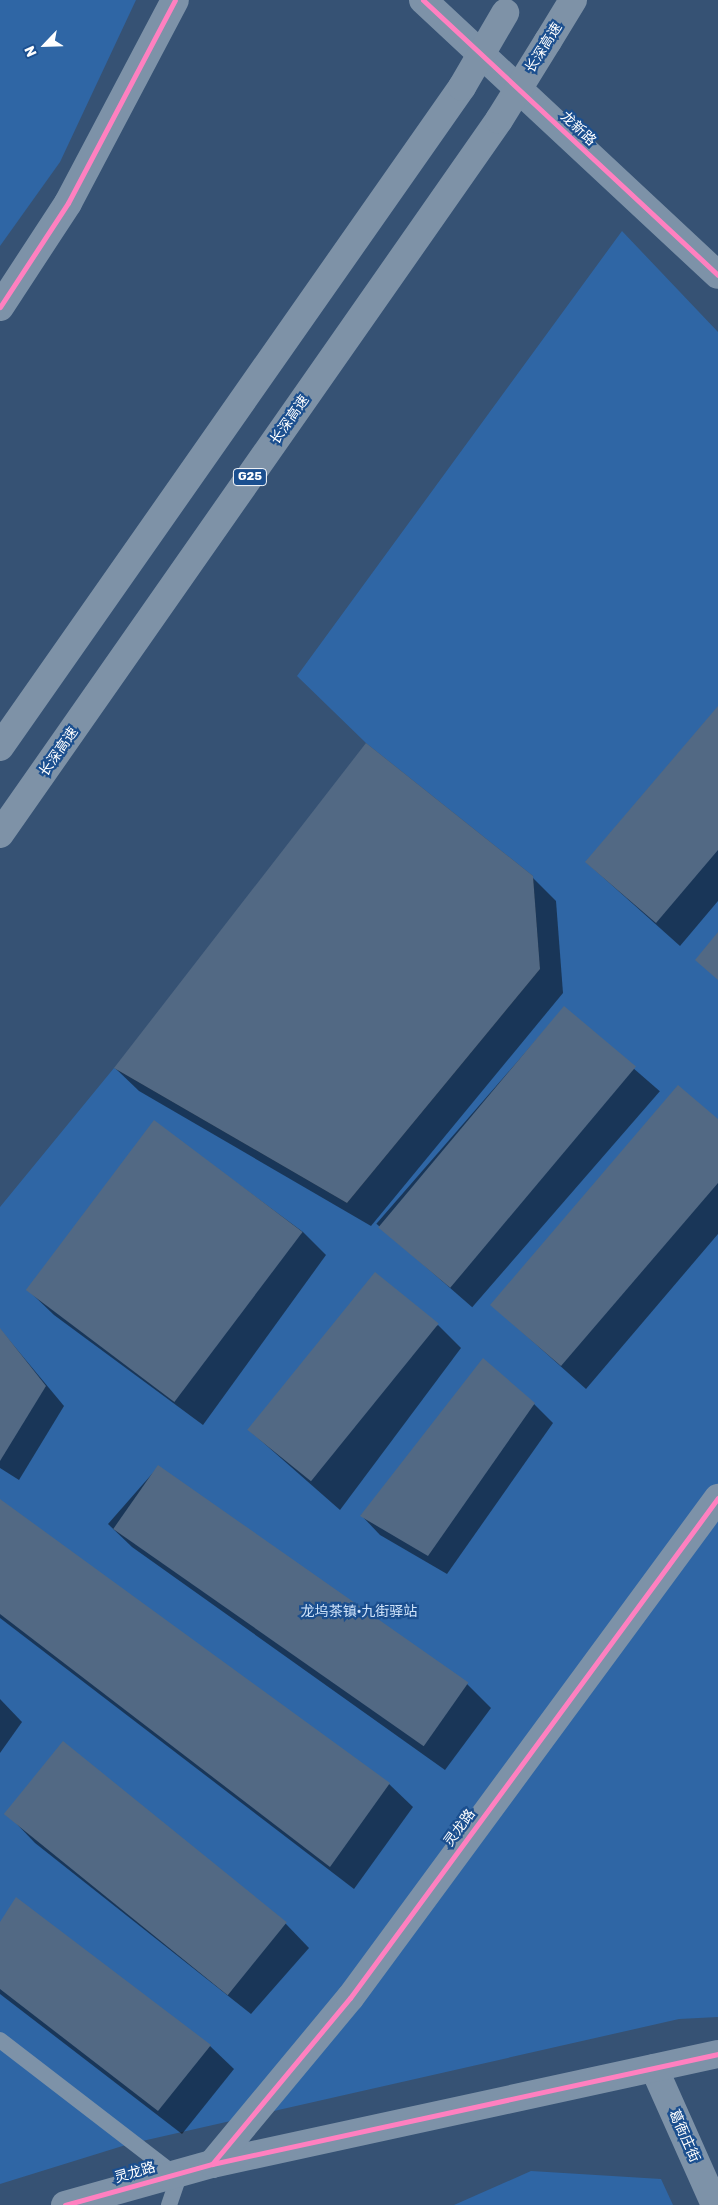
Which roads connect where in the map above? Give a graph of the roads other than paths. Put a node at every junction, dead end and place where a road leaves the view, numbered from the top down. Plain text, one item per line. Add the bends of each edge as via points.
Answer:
1 (175, 0) edge
2 (423, 0) edge
3 (573, 0) edge
4 (509, 7) edge
5 (718, 275) edge
6 (0, 308) edge
7 (0, 746) edge
8 (0, 834) edge
9 (718, 1498) edge
10 (0, 2040) edge
11 (718, 2054) edge
12 (654, 2068) junction
13 (212, 2164) junction
14 (177, 2172) junction
15 (65, 2205) edge
16 (169, 2205) edge
17 (714, 2205) edge

1 - 6 street via 68,203
2 - 5 street, 龙新路
3 - 8 highway, 长深高速 / G25, bridge via 499,120
4 - 7 highway, bridge via 462,87
9 - 13 street, 灵龙路 via 350,1998
10 - 14 lane
11 - 12 street, 灵龙路
12 - 13 street, 灵龙路
12 - 17 street, 葛衙庄街
13 - 14 street, 灵龙路
14 - 15 street, 灵龙路
14 - 16 lane

